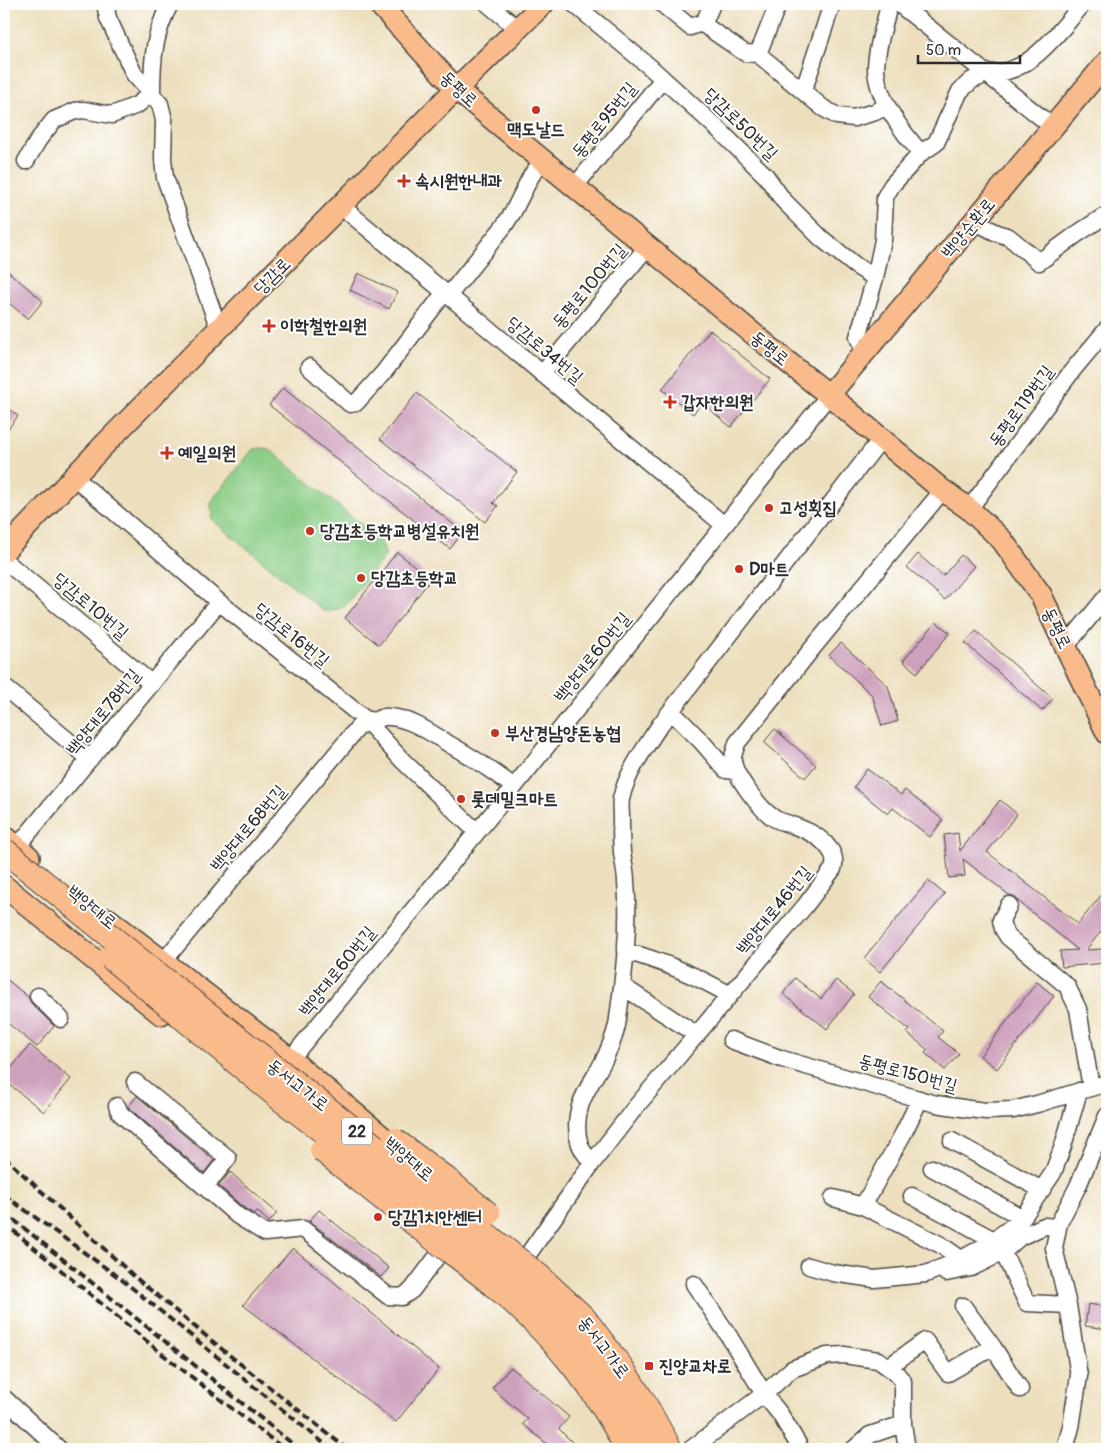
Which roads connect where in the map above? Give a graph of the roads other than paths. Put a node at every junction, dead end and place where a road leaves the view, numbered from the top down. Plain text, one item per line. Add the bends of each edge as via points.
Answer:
1 (105, 4) edge
2 (170, 4) edge
3 (379, 4) edge
4 (488, 4) edge
5 (542, 4) edge
6 (574, 4) edge
7 (662, 4) edge
8 (712, 4) edge
9 (778, 4) edge
10 (832, 4) edge
11 (889, 4) edge
12 (899, 4) edge
13 (1083, 4) edge
14 (703, 25) junction
15 (518, 28) junction
16 (758, 54) junction
17 (1107, 62) edge
18 (986, 72) junction
19 (663, 79) junction
20 (456, 89) junction
21 (802, 90) junction
22 (152, 93) junction
23 (887, 106) junction
24 (1053, 127) junction
25 (921, 153) junction
26 (543, 160) junction
27 (26, 161) dead end
28 (575, 186) junction
29 (341, 206) junction
30 (1107, 216) edge
31 (974, 221) junction
32 (648, 246) junction
33 (875, 278) junction
34 (447, 294) junction
35 (219, 329) junction
36 (1107, 329) edge
37 (864, 352) junction
38 (309, 368) dead end
39 (542, 374) junction
40 (829, 395) junction
41 (881, 440) junction
42 (74, 478) junction
43 (944, 490) junction
44 (969, 509) junction
45 (724, 525) junction
46 (4, 551) edge
47 (4, 560) edge
48 (1107, 596) edge
49 (219, 602) junction
50 (1066, 646) junction
51 (152, 684) junction
52 (4, 687) edge
53 (671, 711) junction
54 (365, 719) junction
55 (1105, 722) edge
56 (90, 759) junction
57 (735, 771) junction
58 (514, 787) junction
59 (477, 832) junction
60 (8, 844) edge
61 (4, 870) edge
62 (4, 886) edge
63 (1009, 905) dead end
64 (625, 951) junction
65 (152, 962) junction
66 (622, 986) junction
67 (730, 995) junction
68 (38, 996) dead end
69 (60, 1020) dead end
70 (697, 1035) junction
71 (731, 1040) dead end
72 (290, 1059) junction
73 (240, 1079) junction
74 (135, 1082) dead end
75 (1098, 1086) edge
76 (267, 1088) junction
77 (920, 1099) junction
78 (339, 1101) junction
79 (117, 1106) dead end
80 (1107, 1116) edge
81 (312, 1132) junction
82 (952, 1141) dead end
83 (593, 1162) junction
84 (932, 1168) dead end
85 (205, 1187) junction
86 (1042, 1190) junction
87 (912, 1196) dead end
88 (833, 1198) dead end
89 (863, 1206) junction
90 (418, 1213) junction
91 (1022, 1218) junction
92 (1058, 1227) junction
93 (448, 1242) junction
94 (998, 1246) junction
95 (529, 1253) junction
96 (961, 1259) junction
97 (809, 1266) dead end
98 (916, 1275) junction
99 (694, 1284) dead end
100 (1068, 1305) junction
101 (962, 1306) dead end
102 (993, 1347) junction
103 (888, 1367) junction
104 (1020, 1389) dead end
105 (764, 1394) junction
106 (4, 1398) edge
107 (903, 1424) junction
108 (59, 1449) edge
109 (614, 1449) edge
110 (626, 1449) edge
111 (642, 1449) edge
112 (650, 1449) edge
113 (671, 1449) edge
114 (687, 1449) edge
115 (691, 1449) edge
116 (801, 1449) edge
117 (854, 1449) edge
118 (907, 1449) edge
119 (1065, 1449) edge

1 - 22 street via 108,18 134,74
2 - 22 street via 162,19 152,60
3 - 20 main road, 동평로
4 - 15 street
5 - 15 main road, 당감로
6 - 19 street, 당감로50번길
7 - 14 street via 690,27
8 - 14 street
9 - 16 street
10 - 21 street
11 - 23 street via 876,68
12 - 18 street
13 - 18 street via 1041,52 1029,61 996,74
14 - 16 street via 745,52
15 - 20 main road, 당감로
16 - 21 street
17 - 24 main road, 백양순환로
18 - 24 street
18 - 25 street via 960,91 936,143
19 - 28 street, 동평로95번길
19 - 33 street, 당감로50번길 via 766,176 783,200 821,238
20 - 26 main road, 동평로
20 - 29 main road, 당감로
21 - 23 street via 837,116 854,118
22 - 27 street via 137,105 112,115 83,110 54,120
22 - 35 street via 160,104 164,120 165,178
23 - 25 street
24 - 31 main road, 백양순환로
25 - 33 street via 885,197 883,240
26 - 28 main road, 동평로
26 - 34 street via 504,226
28 - 32 main road, 동평로
29 - 34 street, 당감로34번길
29 - 35 main road, 당감로
30 - 31 street via 1039,262 1009,237
31 - 37 main road, 백양순환로
32 - 39 street, 동평로100번길
32 - 40 main road, 동평로
33 - 37 street via 858,337
34 - 38 street via 356,403 350,404
34 - 39 street, 당감로34번길
35 - 42 main road, 당감로
36 - 44 street, 동평로119번길
37 - 40 main road, 백양순환로
39 - 45 street, 당감로34번길
40 - 41 main road, 동평로
40 - 45 street, 백양대로60번길
41 - 43 main road, 동평로
41 - 53 street
42 - 46 main road, 당감로
42 - 49 street, 당감로16번길
43 - 44 main road, 동평로
43 - 57 street via 737,743 733,758
44 - 50 main road, 동평로 via 1002,540 1041,595
45 - 58 street, 백양대로60번길
47 - 51 street, 당감로10번길
48 - 50 street
49 - 51 street, 백양대로78번길
49 - 54 street, 당감로16번길
50 - 55 main road, 동평로
51 - 56 street, 백양대로78번길
52 - 56 street
53 - 57 street via 726,770
53 - 64 street via 636,762 621,800 628,913
54 - 58 street via 374,721 388,717 424,729 488,767
54 - 59 street, 당감로16번길 via 402,760
54 - 65 street, 백양대로68번길
56 - 60 street, 백양대로78번길
57 - 67 street, 백양대로46번길 via 774,818 824,841 833,853 835,863 805,906
58 - 59 street, 백양대로60번길
59 - 72 street, 백양대로60번길
60 - 65 highway, 동서고가로 / 22, bridge
61 - 76 highway, 동서고가로 / 22, bridge
62 - 73 main road, 백양대로
63 - 75 street via 1001,920 1008,937 1067,986 1078,1009
64 - 66 street
64 - 67 street via 666,965
65 - 72 main road, 백양대로
65 - 113 highway, 동서고가로 / 22, bridge via 546,1282 584,1318 621,1367
65 - 114 highway, bridge via 446,1179 554,1266 593,1307 640,1367
66 - 70 street
66 - 83 street via 612,1042 583,1095 577,1113 580,1147
67 - 70 street, 백양대로46번길
68 - 69 street
70 - 83 street, 백양대로46번길
71 - 77 street, 동평로150번길 via 782,1059
72 - 73 street, 백양대로60번길 via 271,1080
72 - 78 main road, 백양대로
73 - 81 main road, 백양대로
74 - 85 street via 228,1158
75 - 77 street, 동평로150번길 via 1013,1110 969,1109
75 - 86 street
76 - 110 highway, bridge via 288,1122 529,1316 583,1379 616,1426
76 - 112 highway, 동서고가로 / 22, bridge via 532,1294 571,1332 601,1369 629,1409
77 - 89 street
78 - 81 main road via 323,1098 313,1105 310,1114
78 - 95 main road, 백양대로 via 478,1217
79 - 85 street via 120,1113
80 - 92 street
81 - 90 main road, 백양대로
82 - 86 street
83 - 95 street, 백양대로46번길
84 - 91 street
85 - 93 street via 238,1216 264,1232 303,1229 388,1296 402,1297 412,1290
86 - 91 street
87 - 94 street
88 - 89 street
89 - 96 street via 941,1245
90 - 93 main road, 백양대로
90 - 111 main road, 백양대로 via 507,1277 546,1313 609,1391
91 - 94 street
92 - 94 street via 1044,1226
92 - 100 street via 1054,1248
93 - 109 main road, 백양대로 via 550,1344 583,1389
94 - 96 street
94 - 98 street via 971,1268
94 - 100 street via 1027,1303
95 - 113 main road, 백양대로 via 572,1293 618,1353
96 - 98 street
97 - 98 street via 874,1279
99 - 105 street
100 - 119 street via 1079,1376
101 - 102 street
102 - 103 street via 948,1373 925,1341
102 - 104 street
103 - 105 street via 878,1360 827,1356 792,1369
103 - 107 street via 903,1381
105 - 115 street
105 - 116 street
106 - 108 street
107 - 117 street via 870,1435
107 - 118 street

